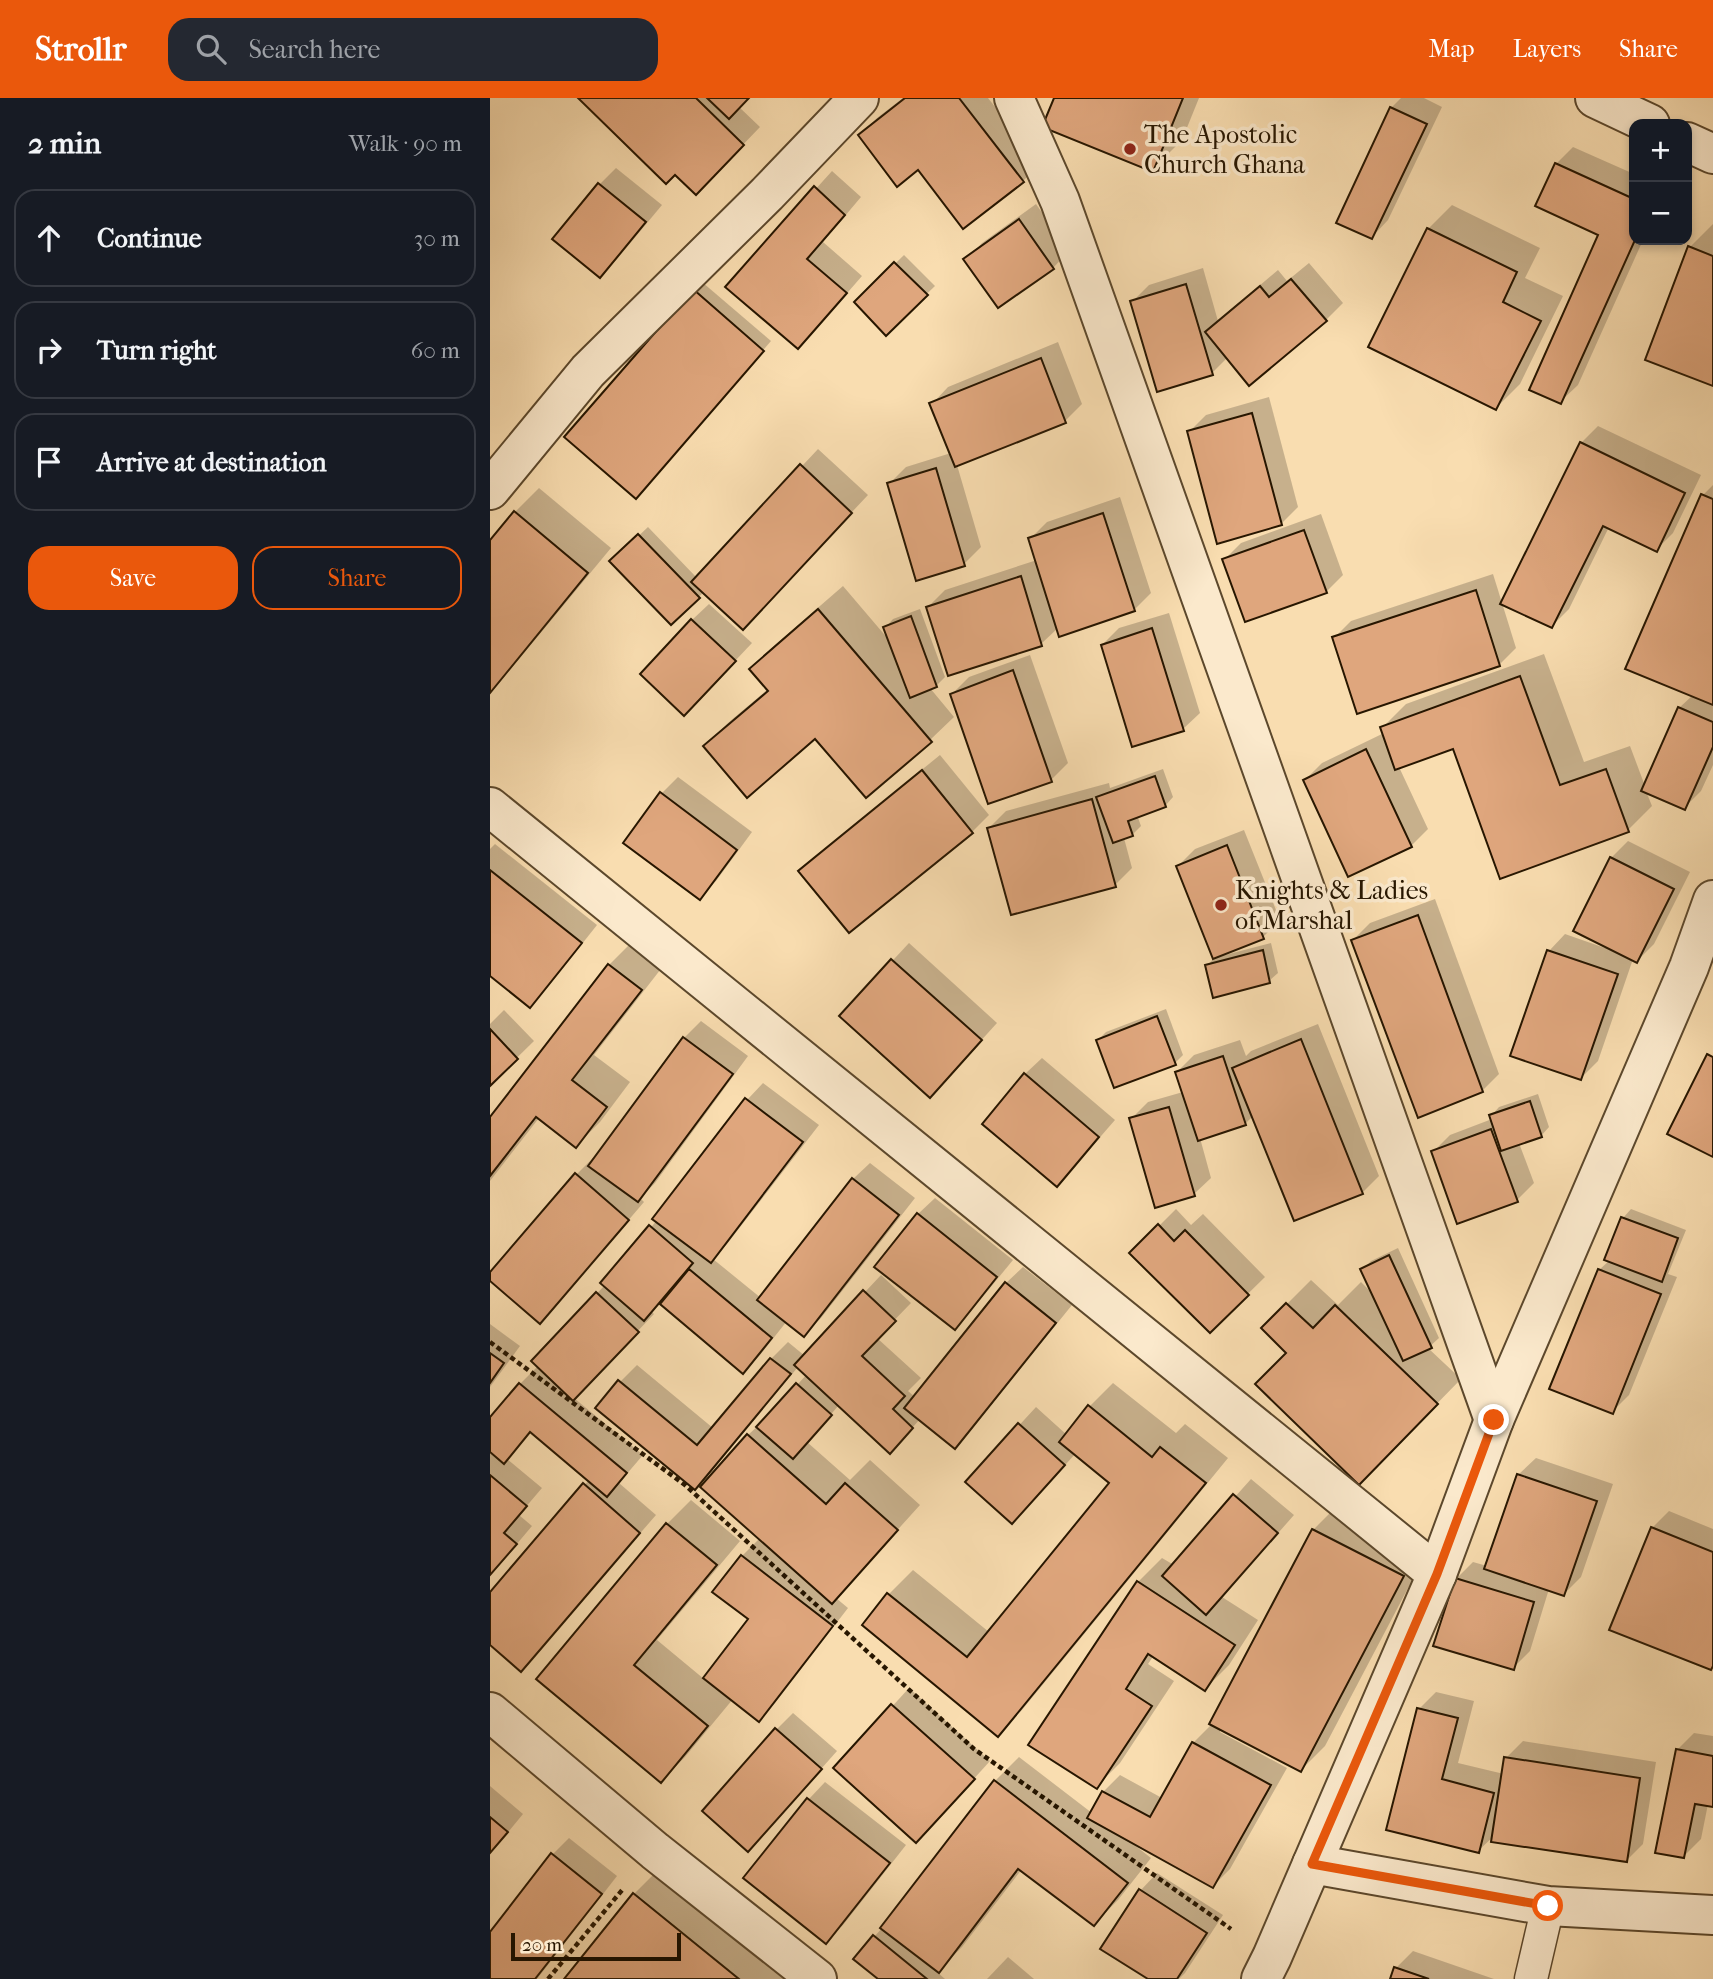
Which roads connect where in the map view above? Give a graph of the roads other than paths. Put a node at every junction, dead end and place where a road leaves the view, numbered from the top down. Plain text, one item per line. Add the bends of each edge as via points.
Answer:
1 (859, 98) edge
2 (1014, 98) edge
3 (1595, 98) edge
4 (1639, 119) edge
5 (1692, 144) edge
6 (1713, 154) edge
7 (490, 490) edge
8 (490, 807) edge
9 (1713, 900) edge
10 (1494, 1420) junction
11 (1437, 1574) junction
12 (490, 1712) edge
13 (1312, 1864) junction
14 (1548, 1906) junction
15 (1713, 1915) edge
16 (1267, 1968) edge
17 (817, 1979) edge
18 (1531, 1979) edge

1 - 7 street via 588,371
2 - 10 street via 1065,214
3 - 4 street
5 - 6 street
8 - 11 street
9 - 10 street via 1689,967
10 - 11 street
11 - 13 street
12 - 17 street via 654,1851
13 - 14 street
13 - 16 street
14 - 15 street
14 - 18 lane

